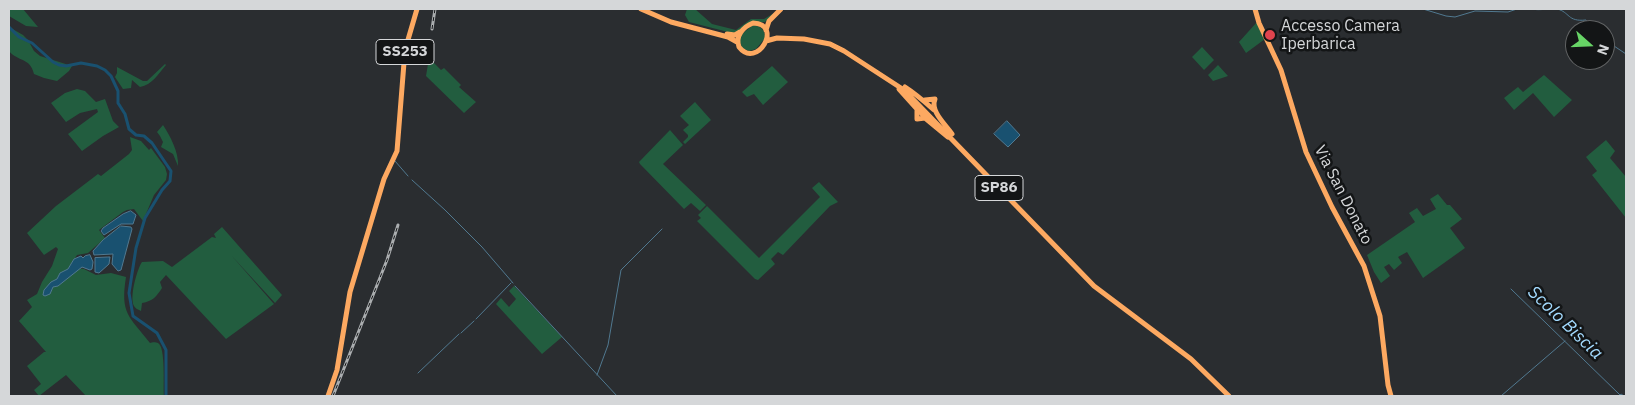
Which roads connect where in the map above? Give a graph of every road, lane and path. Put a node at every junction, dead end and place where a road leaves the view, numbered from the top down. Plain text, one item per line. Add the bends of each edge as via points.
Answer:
1 (417, 9) edge
2 (642, 9) edge
3 (647, 9) edge
4 (781, 9) edge
5 (1255, 9) edge
6 (769, 21) junction
7 (759, 24) junction
8 (740, 32) junction
9 (767, 32) junction
10 (777, 38) junction
11 (766, 41) junction
12 (737, 42) junction
13 (881, 74) junction
14 (925, 100) junction
15 (935, 110) junction
16 (960, 147) junction
17 (328, 396) edge
18 (1229, 396) edge
19 (1391, 396) edge

1 - 17 main road, SS253 via 405,50 397,154 384,179 354,280 337,370
2 - 12 main road
3 - 8 main road via 669,19 730,35
4 - 6 main road
5 - 19 main road, Via San Donato via 1281,70 1306,152 1361,259 1380,316
6 - 7 main road
6 - 9 main road
7 - 8 main road via 749,25
7 - 9 main road
8 - 12 main road
9 - 10 main road, SP86
9 - 11 main road
10 - 11 main road, SP86
10 - 13 main road, SP86 via 830,44
11 - 12 main road via 758,51 749,54 742,51
13 - 14 main road
13 - 16 main road, SP86 via 914,98
13 - 16 main road via 923,112 924,118
14 - 15 main road
14 - 15 main road via 935,99
15 - 16 main road
16 - 18 main road, SP86 via 1094,286 1191,359

